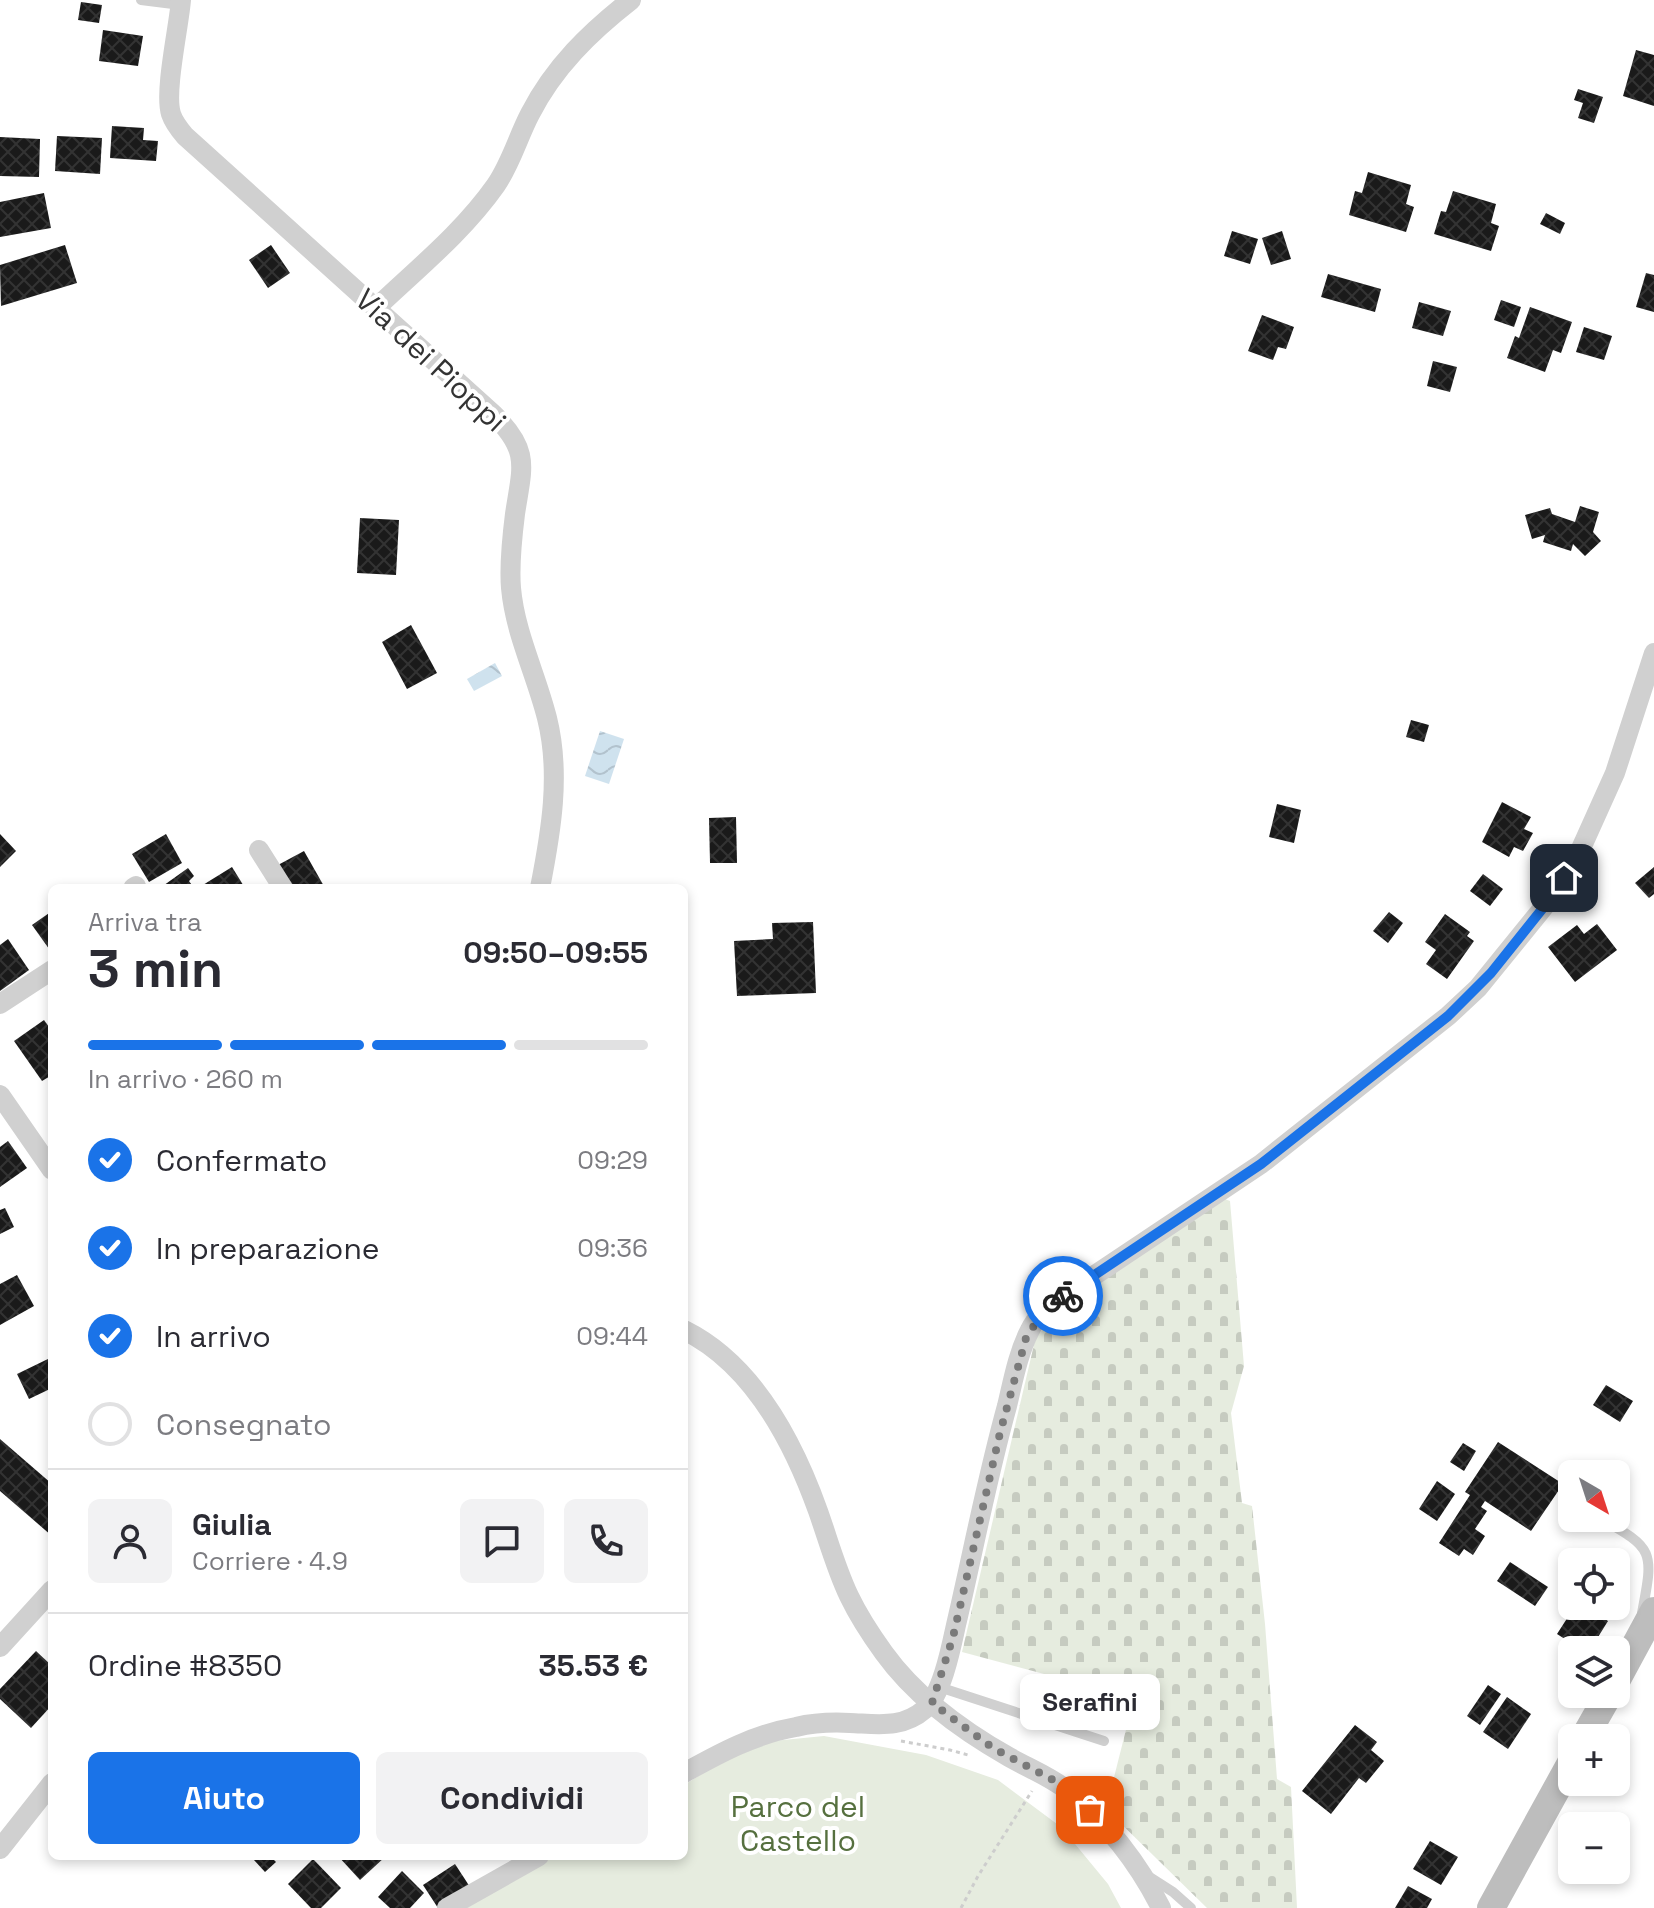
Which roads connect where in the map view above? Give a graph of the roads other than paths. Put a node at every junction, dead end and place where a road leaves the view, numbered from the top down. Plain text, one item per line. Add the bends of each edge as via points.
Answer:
1 (141, 0) edge
2 (631, 0) edge
3 (181, 3) edge
4 (376, 308) junction
5 (1654, 653) edge
6 (259, 850) dead end
7 (280, 884) edge
8 (541, 884) edge
9 (48, 973) edge
10 (0, 1004) edge
11 (0, 1095) edge
12 (48, 1164) edge
13 (688, 1332) edge
14 (1624, 1532) edge
15 (48, 1594) edge
16 (1654, 1611) edge
17 (0, 1647) edge
18 (1631, 1654) joint
19 (935, 1695) junction
20 (1104, 1741) dead end
21 (688, 1771) edge
22 (1558, 1786) edge
23 (48, 1788) edge
24 (0, 1849) edge
25 (532, 1860) edge
26 (1139, 1871) junction
27 (447, 1908) edge
28 (1161, 1908) edge
29 (1191, 1908) edge
30 (1491, 1908) edge

1 - 3 lane
2 - 4 street via 586,38 548,82 487,197
3 - 4 street, Via dei Pioppi via 169,102 174,120 185,136
4 - 8 street, Via dei Pioppi via 499,420 519,449 522,476 511,589 547,717 554,779
5 - 19 street via 1615,773 1577,857 1478,988 1261,1164 1059,1299 1036,1320 1004,1416
6 - 7 street
9 - 10 street
11 - 12 street
13 - 19 street via 725,1358 766,1406 807,1484 856,1610 900,1674 916,1691
14 - 18 lane via 1638,1540 1651,1562
15 - 17 street
16 - 18 main road
19 - 20 lane
19 - 21 street via 915,1717 899,1724 811,1724 776,1731 742,1742
19 - 26 street via 993,1748 1090,1810
22 - 30 main road
23 - 24 street
25 - 27 street
26 - 28 street
26 - 29 lane

